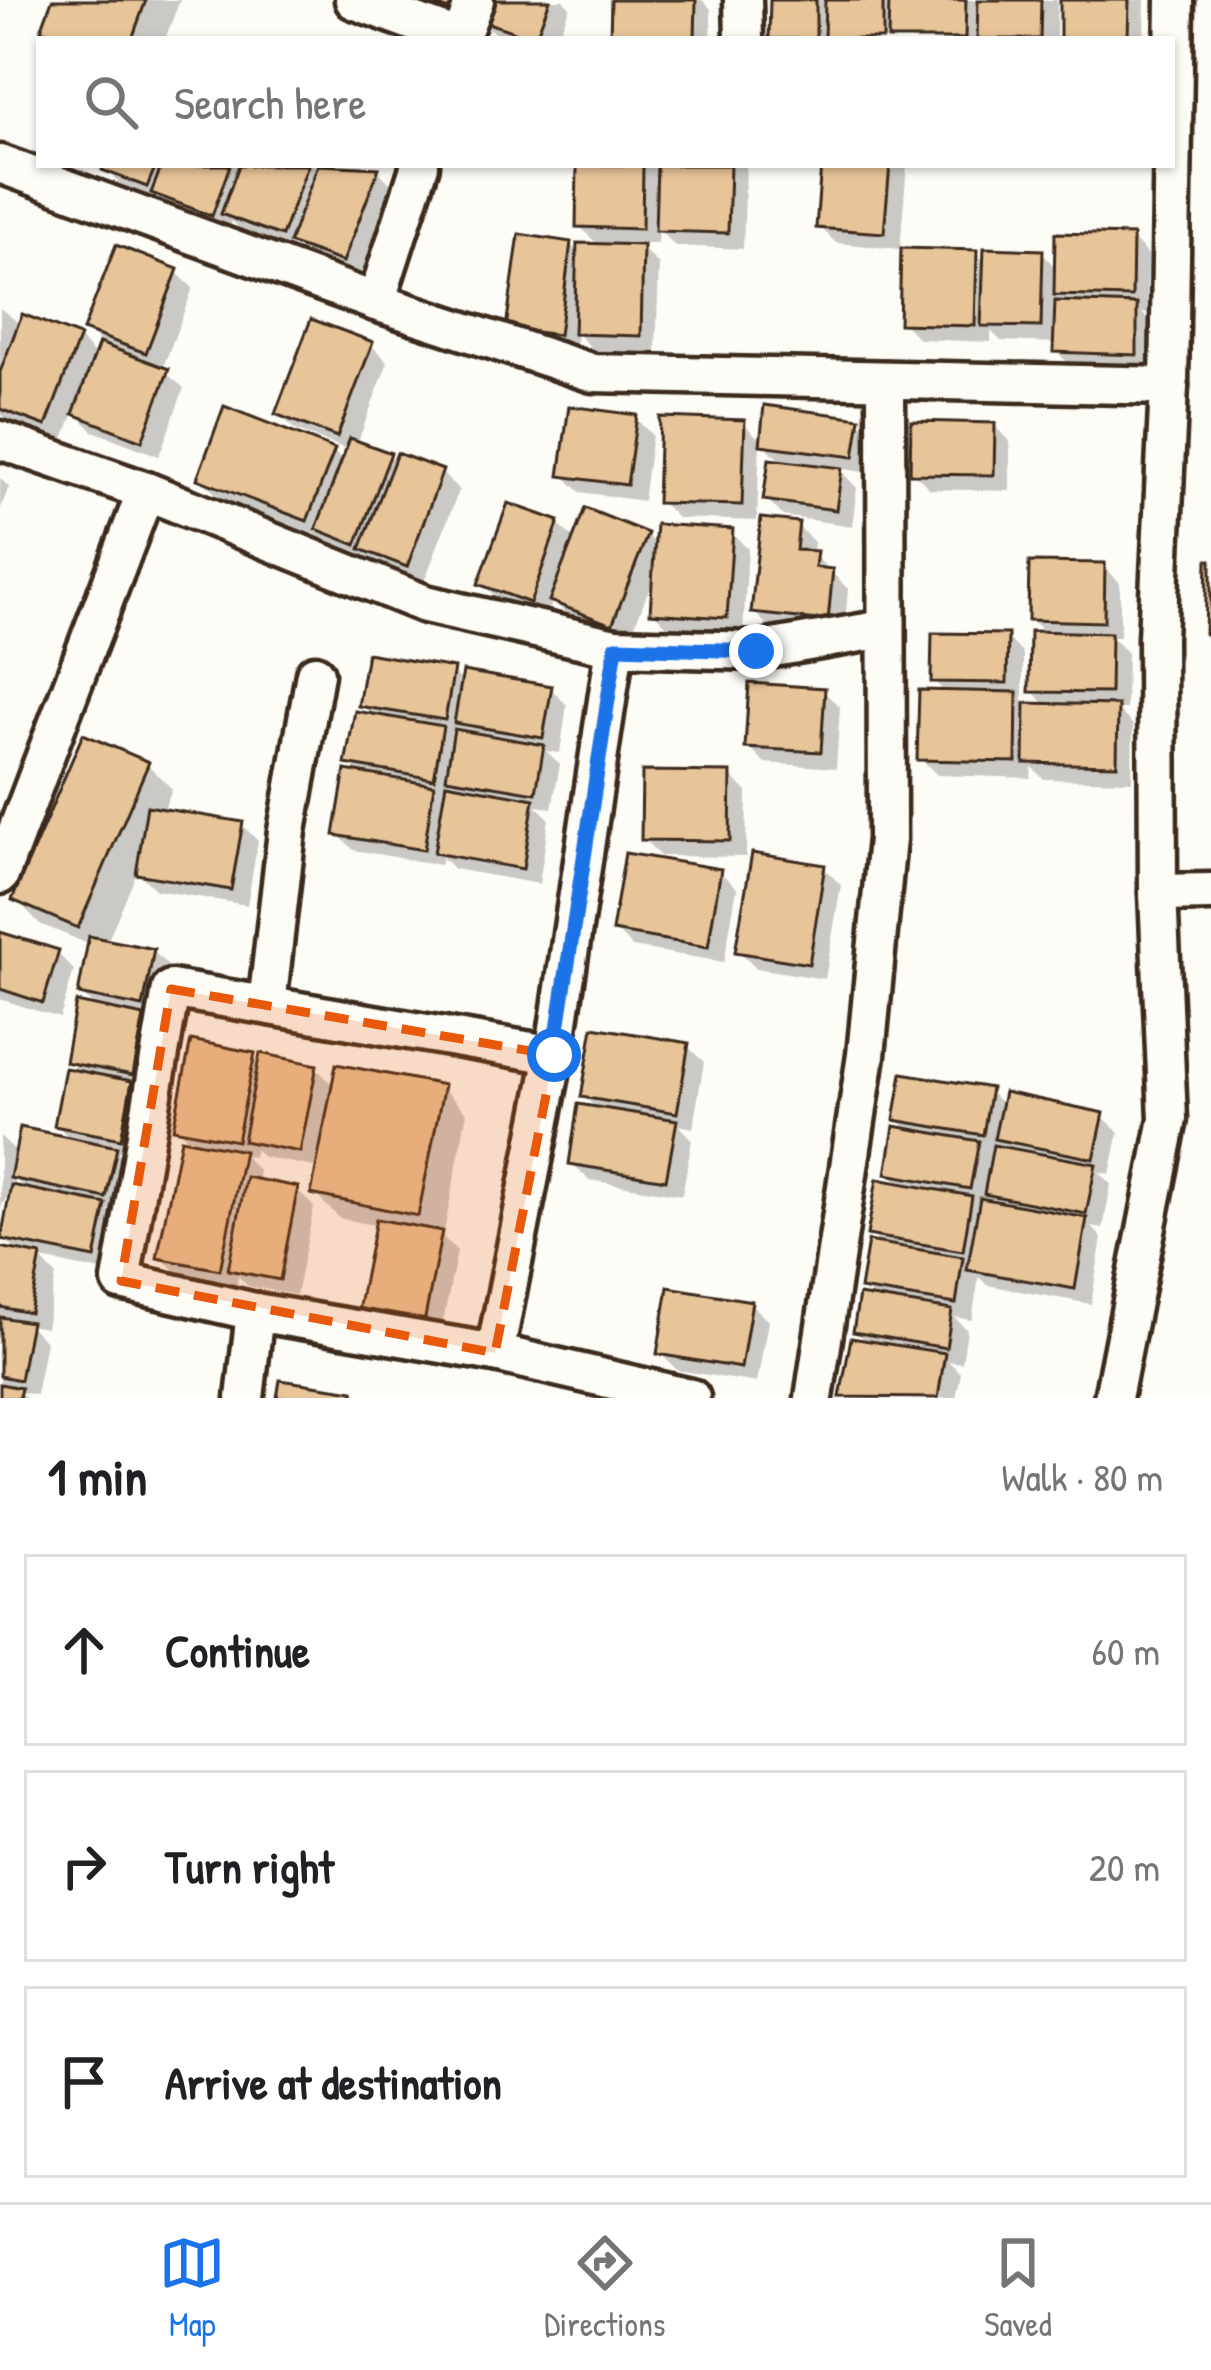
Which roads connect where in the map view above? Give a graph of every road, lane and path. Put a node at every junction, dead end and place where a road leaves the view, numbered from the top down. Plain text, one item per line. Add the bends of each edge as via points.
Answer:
1 (354, 0) edge
2 (475, 0) edge
3 (743, 0) edge
4 (1175, 0) edge
5 (452, 36) edge
6 (461, 36) edge
7 (744, 36) edge
8 (1174, 36) edge
9 (0, 164) edge
10 (419, 168) edge
11 (1172, 168) edge
12 (376, 302) junction
13 (886, 380) junction
14 (1169, 386) junction
15 (0, 440) edge
16 (146, 491) junction
17 (884, 629) junction
18 (616, 647) junction
19 (315, 674) dead end
20 (0, 874) edge
21 (1158, 892) junction
22 (1211, 892) edge
23 (267, 1005) junction
24 (554, 1055) junction
25 (255, 1312) junction
26 (495, 1353) junction
27 (245, 1398) edge
28 (691, 1398) edge
29 (814, 1398) edge
30 (1113, 1398) edge

1 - 5 street
2 - 6 street
3 - 7 street
4 - 8 street
9 - 12 street
10 - 12 street
11 - 14 street
12 - 13 street via 593,373
13 - 14 street
13 - 17 street
14 - 21 street via 1156,638
15 - 16 street
16 - 18 street via 425,604
16 - 20 street
17 - 18 street via 756,651
17 - 29 street via 887,838 866,1055
18 - 24 street
19 - 23 street
21 - 22 street
21 - 30 street via 1168,1119
23 - 24 street
23 - 25 street via 170,988 121,1281
24 - 26 street
25 - 26 street
25 - 27 street
26 - 28 street

